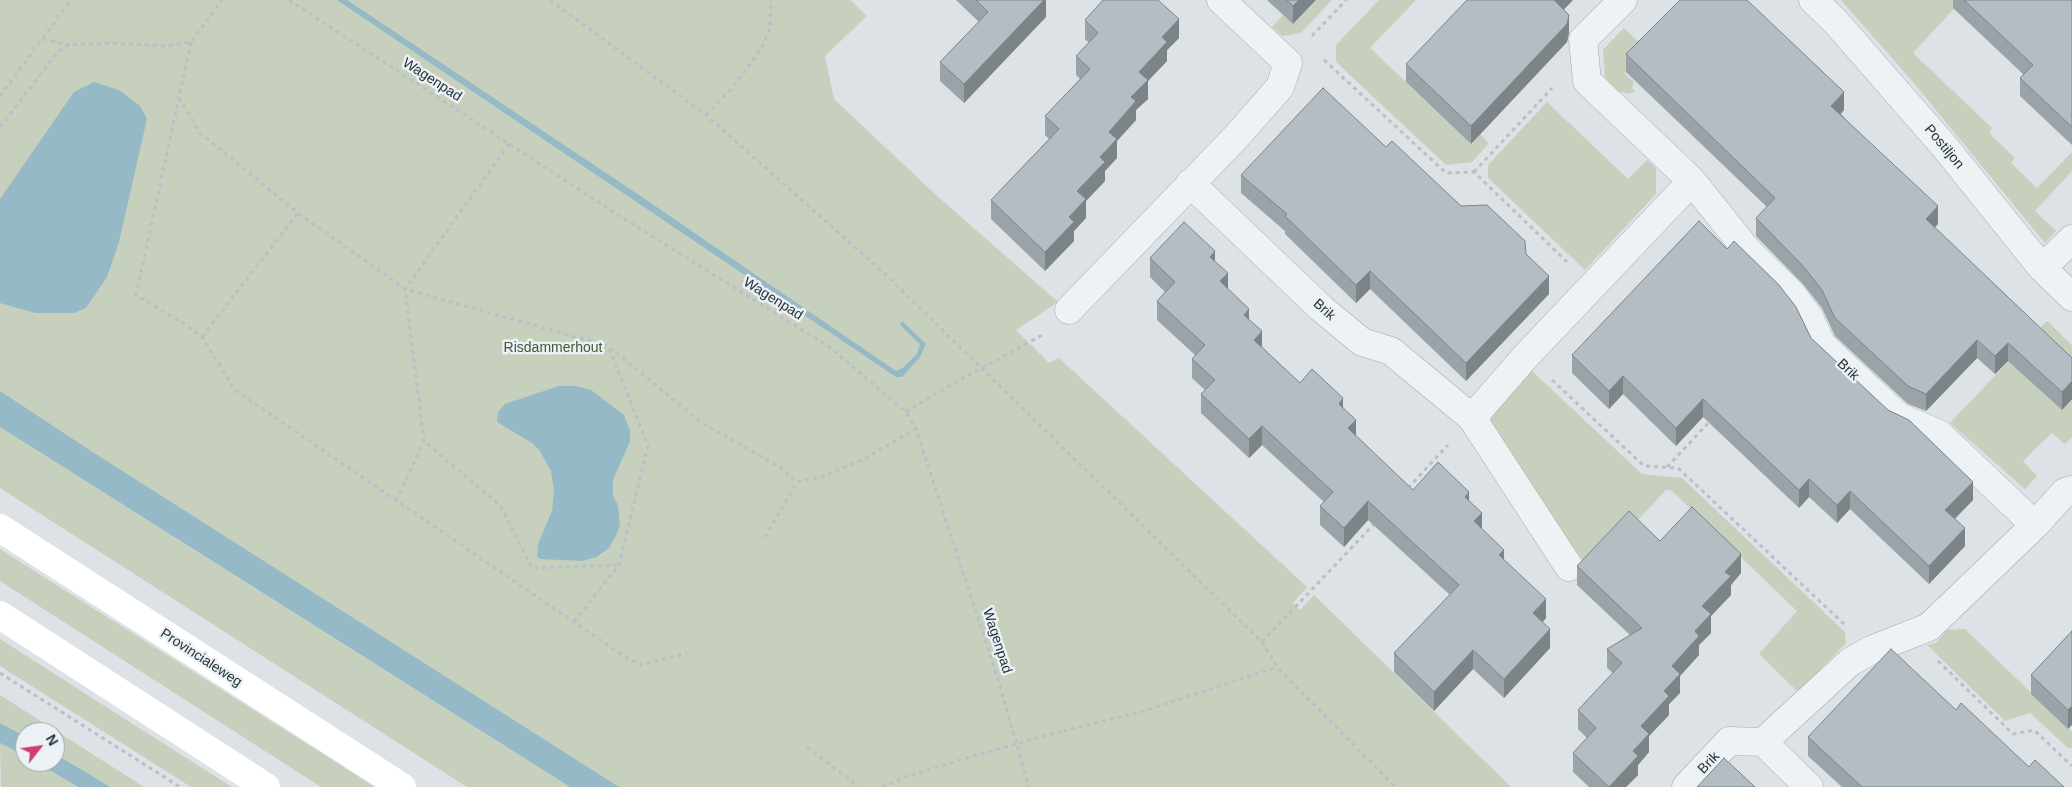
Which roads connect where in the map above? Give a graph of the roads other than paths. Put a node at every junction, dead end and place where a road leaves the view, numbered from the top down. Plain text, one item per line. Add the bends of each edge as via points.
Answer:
1 (1221, 0) edge
2 (1623, 0) edge
3 (1813, 0) edge
4 (1692, 181) junction
5 (1190, 183) junction
6 (2072, 239) edge
7 (2042, 268) junction
8 (2072, 297) edge
9 (1069, 310) road end
10 (1472, 418) junction
11 (2072, 490) edge
12 (2035, 525) junction
13 (0, 528) edge
14 (1569, 567) dead end
15 (0, 615) edge
16 (1763, 742) junction
17 (266, 787) edge
18 (402, 787) edge
19 (1686, 787) edge
20 (1809, 787) edge

1 - 5 street via 1297,53 1280,87
2 - 4 street, Brik via 1583,40 1587,81
3 - 7 street, Postiljon via 1835,20 1944,146
4 - 10 street via 1526,356
4 - 12 street, Brik via 1747,250 1791,293 1809,317 1822,345 1899,417 1939,434
5 - 9 street
5 - 10 street, Brik via 1348,331 1362,342 1391,351
6 - 7 street
7 - 8 street, Postiljon
10 - 14 street, Brik
11 - 12 street via 2065,492
12 - 16 street via 1929,628 1871,650 1850,662
13 - 18 main road, Provincialeweg
15 - 17 main road
16 - 19 street, Brik via 1728,741
16 - 20 street

